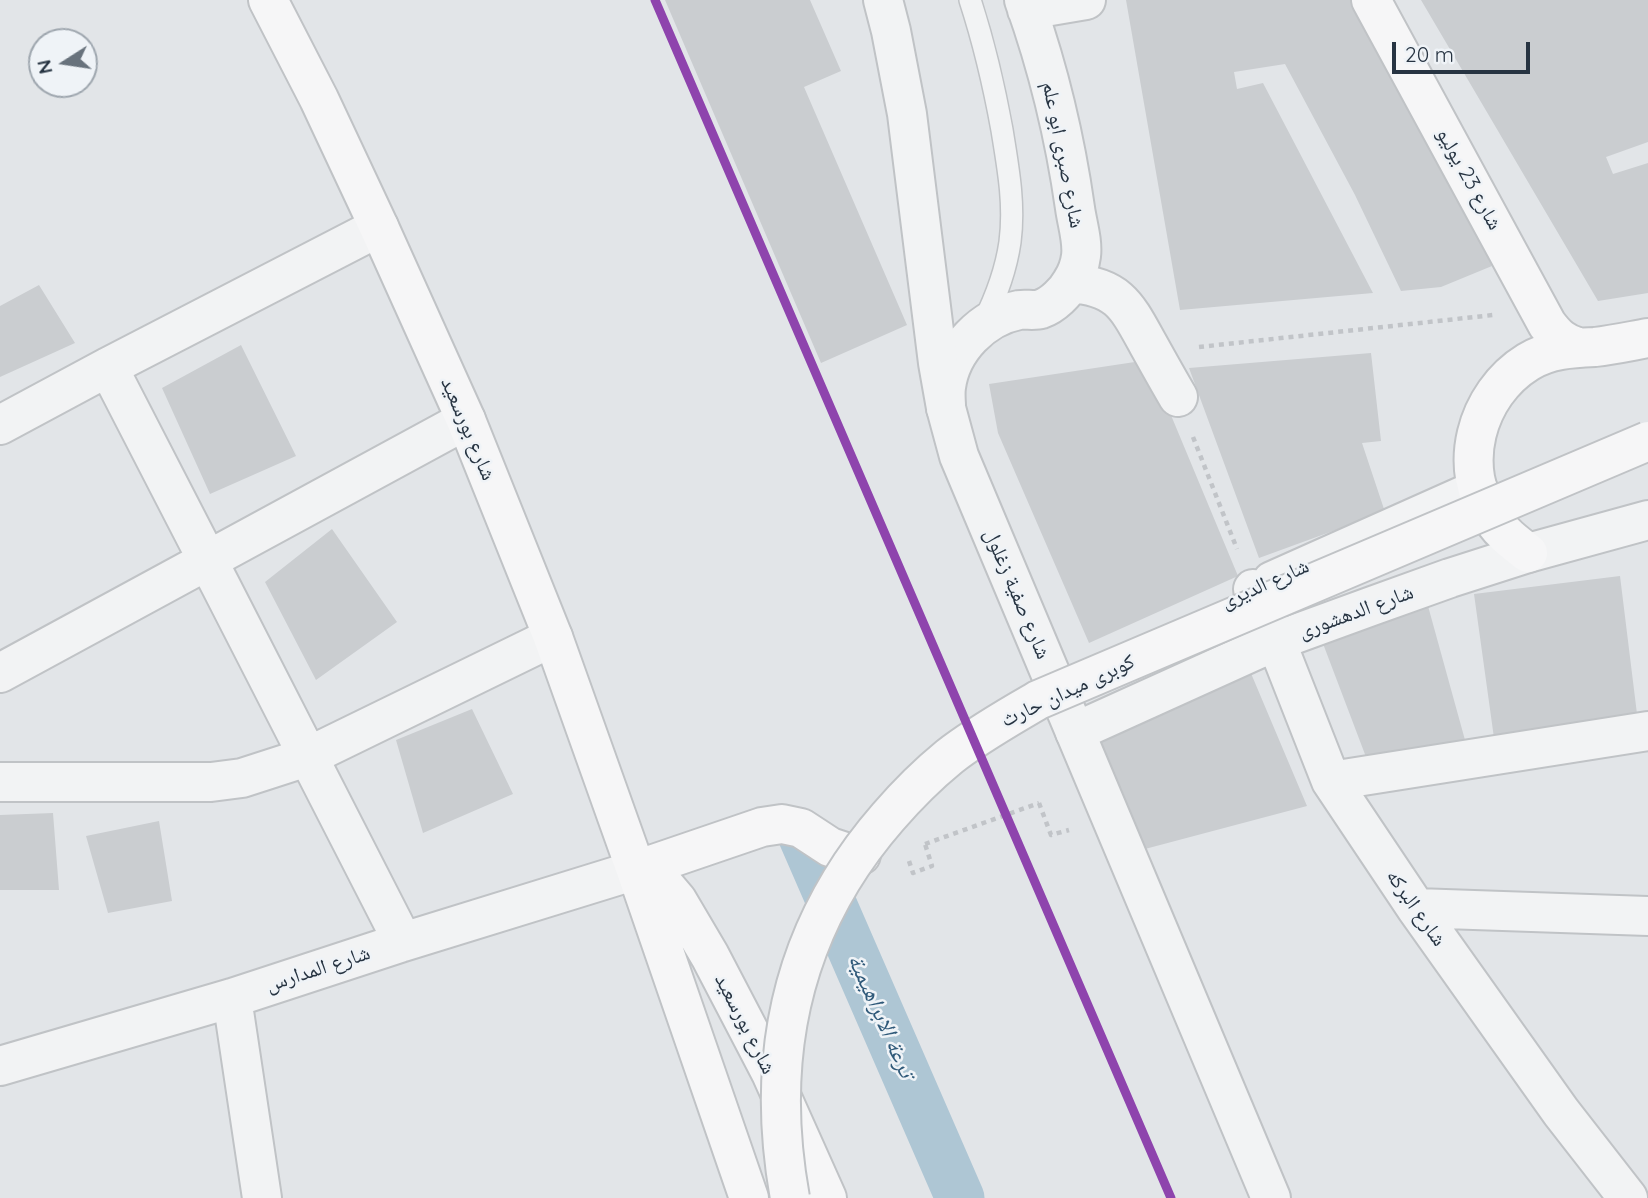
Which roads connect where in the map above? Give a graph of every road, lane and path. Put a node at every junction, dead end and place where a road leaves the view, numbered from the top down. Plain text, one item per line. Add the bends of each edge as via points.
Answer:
1 (268, 0) edge
2 (883, 0) edge
3 (970, 0) edge
4 (1086, 0) edge
5 (1371, 0) edge
6 (1026, 5) edge
7 (379, 227) junction
8 (1071, 283) junction
9 (1539, 309) junction
10 (980, 328) junction
11 (1648, 338) edge
12 (1578, 347) junction
13 (1153, 352) junction
14 (108, 367) junction
15 (1178, 397) joint
16 (946, 408) junction
17 (466, 420) junction
18 (0, 425) edge
19 (1648, 441) edge
20 (1478, 489) junction
21 (1648, 520) edge
22 (1528, 552) junction
23 (209, 561) junction
24 (1253, 589) junction
25 (553, 637) junction
26 (1276, 642) junction
27 (0, 673) edge
28 (1051, 677) junction
29 (1648, 731) edge
30 (1075, 732) junction
31 (307, 757) junction
32 (1331, 781) junction
33 (0, 782) edge
34 (1067, 818) dead end
35 (861, 855) dead end
36 (906, 855) dead end
37 (636, 870) junction
38 (1416, 908) junction
39 (1648, 916) edge
40 (402, 942) junction
41 (232, 998) junction
42 (0, 1066) edge
43 (262, 1198) edge
44 (749, 1198) edge
45 (790, 1198) edge
46 (827, 1198) edge
47 (1271, 1198) edge
48 (1628, 1198) edge

1 - 7 main road, شارع بورسعيد
2 - 16 street, شارع صفية زغلول via 907,114
3 - 10 lane via 996,96 1012,207 1004,272
4 - 6 street
5 - 9 main road, شارع 23 يوليو
6 - 8 street, شارع صبرى ابو علم via 1068,161 1082,253
7 - 14 street
7 - 17 main road, شارع بورسعيد
8 - 10 street, شارع صبرى ابو علم via 1041,309 1019,310
8 - 13 street via 1098,287 1116,297 1130,310
9 - 12 main road, شارع 23 يوليو via 1555,334
9 - 13 path
10 - 16 street, شارع صبرى ابو علم via 953,363 946,385
11 - 12 main road
12 - 20 main road via 1529,361 1508,376 1492,396 1474,444
13 - 15 street
14 - 18 street
14 - 23 street
15 - 24 path
16 - 28 street, شارع صفية زغلول via 959,456
17 - 23 street
17 - 25 main road, شارع بورسعيد
19 - 45 main road, كوبرى ميدان حارث, bridge via 1038,700 948,757 909,793 843,876 817,924 798,974 781,1076 781,1125
20 - 22 main road via 1491,518
20 - 24 street, شارع الديرى
21 - 22 street, شارع الدهشورى
22 - 26 street, شارع الدهشورى
23 - 27 street
23 - 31 street
24 - 26 street, شارع البركه
24 - 28 street, شارع الديرى
25 - 31 street
25 - 37 main road, شارع بورسعيد
26 - 30 street, شارع الدهشورى
26 - 32 street, شارع البركه
28 - 30 street, شارع صفية زغلول
29 - 32 street
30 - 47 street, شارع صفية زغلول
31 - 33 street via 242,778 211,782
31 - 40 street
32 - 38 street, شارع البركه
34 - 36 path, bridge via 1071,829 1051,835 1039,803 925,844 932,866 913,873
35 - 37 main road via 830,847 801,828 782,824
37 - 40 street, شارع المدارس
37 - 44 main road, شارع بورسعيد
37 - 46 main road, شارع بورسعيد via 666,887 684,911 771,1073
38 - 39 street
38 - 48 street, شارع البركه
40 - 41 street, شارع المدارس
41 - 42 street, شارع المدارس
41 - 43 street

